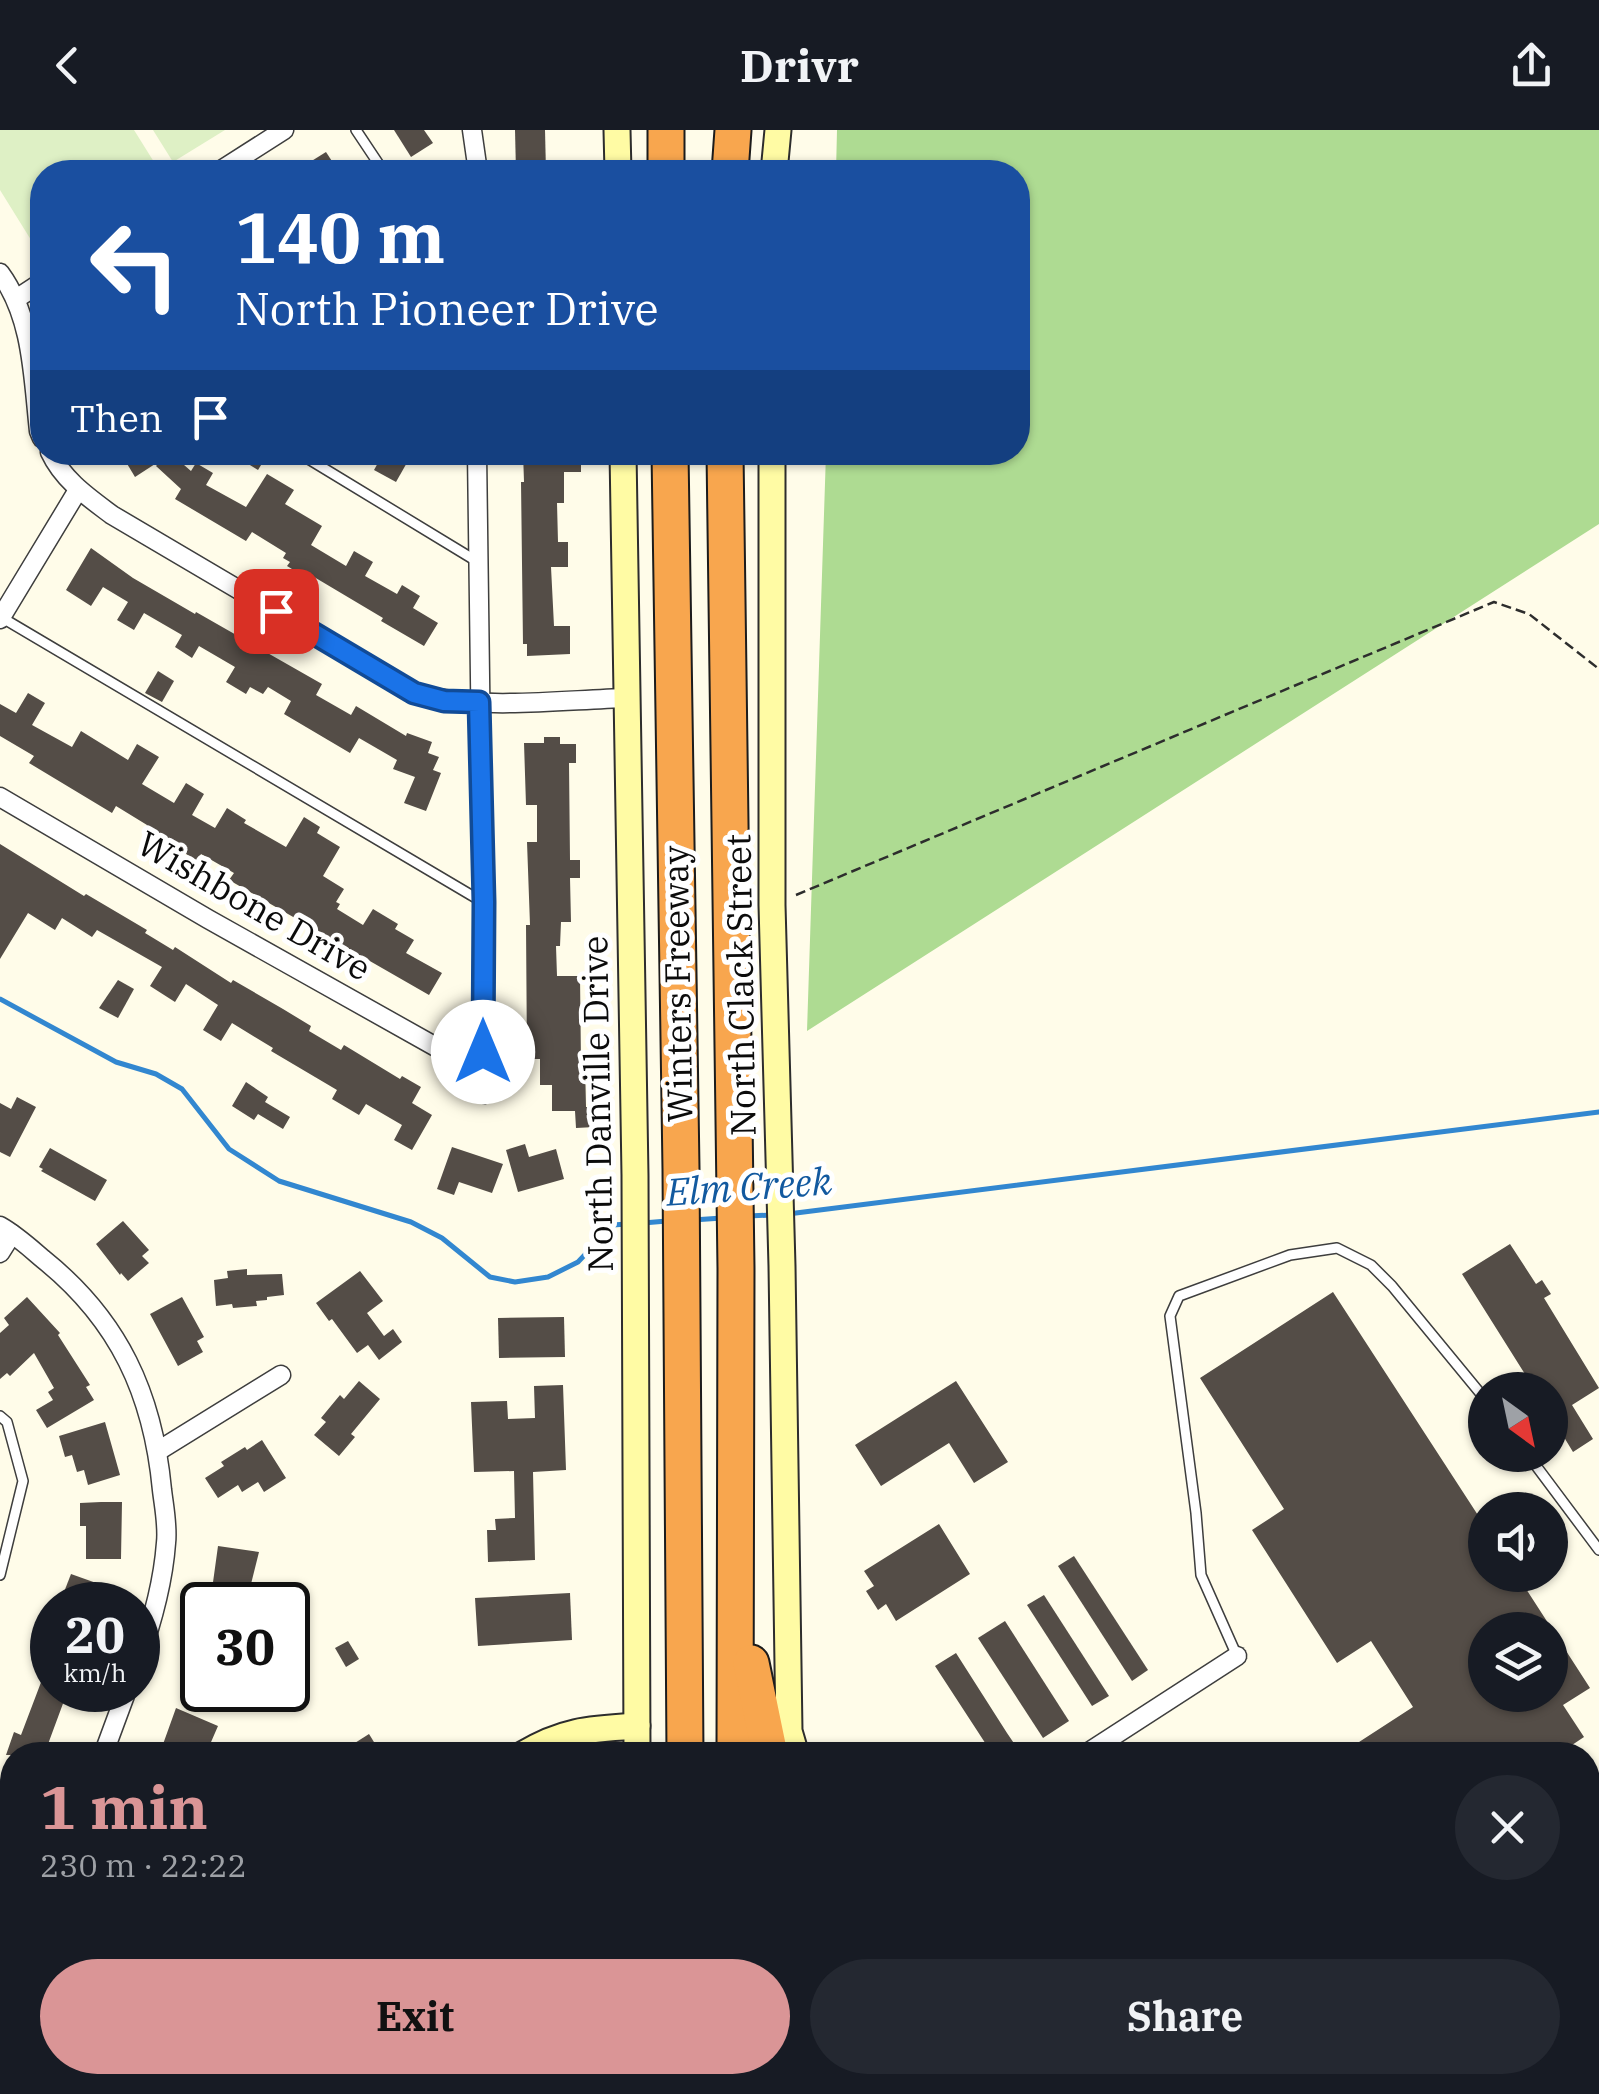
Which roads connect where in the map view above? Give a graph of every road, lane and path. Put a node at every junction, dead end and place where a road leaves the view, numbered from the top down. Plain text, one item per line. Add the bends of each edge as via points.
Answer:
1 (284, 130) edge
2 (356, 130) edge
3 (472, 130) edge
4 (617, 130) edge
5 (666, 130) edge
6 (718, 130) edge
7 (733, 130) edge
8 (778, 130) edge
9 (237, 160) edge
10 (376, 160) edge
11 (476, 160) edge
12 (618, 160) edge
13 (666, 160) edge
14 (719, 160) edge
15 (731, 160) edge
16 (775, 160) edge
17 (0, 273) edge
18 (30, 290) edge
19 (16, 299) junction
20 (30, 356) edge
21 (57, 465) edge
22 (318, 465) edge
23 (477, 465) edge
24 (622, 465) edge
25 (670, 465) edge
26 (724, 465) edge
27 (772, 465) edge
28 (78, 490) junction
29 (478, 562) junction
30 (0, 618) edge
31 (1599, 669) edge
32 (628, 698) junction
33 (479, 702) junction
34 (0, 797) edge
35 (484, 902) junction
36 (772, 905) junction
37 (483, 1052) junction
38 (485, 1094) dead end
39 (6, 1230) edge
40 (0, 1253) edge
41 (281, 1375) dead end
42 (1468, 1378) edge
43 (0, 1416) edge
44 (158, 1451) junction
45 (1541, 1472) edge
46 (1599, 1550) edge
47 (736, 1553) junction
48 (0, 1575) edge
49 (160, 1585) edge
50 (1238, 1656) joint
51 (120, 1712) edge
52 (637, 1726) junction
53 (108, 1742) edge
54 (543, 1742) edge
55 (637, 1742) edge
56 (684, 1742) edge
57 (736, 1742) edge
58 (767, 1742) edge
59 (792, 1742) edge
60 (1104, 1742) edge

1 - 9 street
2 - 10 lane
3 - 11 street
4 - 12 main road
5 - 13 highway
6 - 14 highway
7 - 15 highway
8 - 16 main road
17 - 19 street
18 - 19 street
19 - 20 street
21 - 28 street
22 - 29 lane
23 - 29 street
24 - 32 main road, North Danville Drive
25 - 56 highway, Winters Freeway
26 - 47 highway, Winters Freeway
27 - 36 main road, North Clack Street
28 - 30 street
28 - 33 street via 414,693
29 - 33 street
30 - 35 lane
31 - 36 path via 1529,614 1494,602
32 - 33 street
32 - 52 main road, North Danville Drive
33 - 35 street
34 - 37 street, Wishbone Drive via 444,1052
35 - 37 street
36 - 59 main road, North Clack Street
37 - 38 street
39 - 40 street
39 - 44 street via 87,1300 112,1332 136,1379
41 - 44 street
42 - 50 lane via 1392,1286 1338,1248 1290,1255 1180,1296 1170,1316 1201,1576
43 - 48 lane via 8,1422 23,1481
44 - 49 street via 167,1541
45 - 46 lane
47 - 57 highway, Winters Freeway
47 - 58 highway
50 - 60 street
51 - 53 street
52 - 54 main road via 584,1729
52 - 55 main road, North Danville Drive

